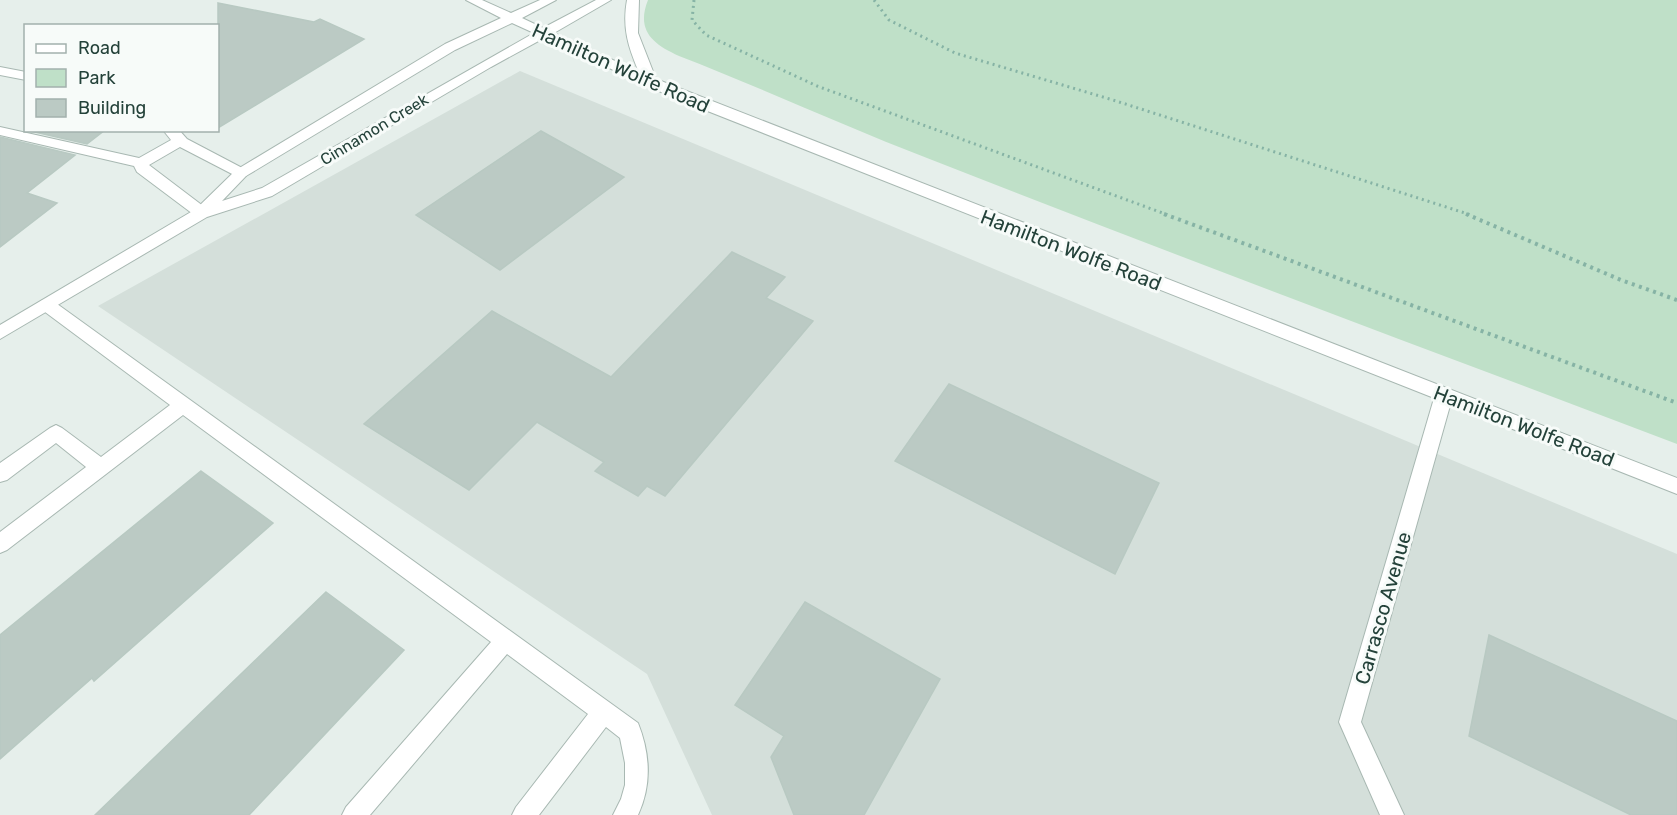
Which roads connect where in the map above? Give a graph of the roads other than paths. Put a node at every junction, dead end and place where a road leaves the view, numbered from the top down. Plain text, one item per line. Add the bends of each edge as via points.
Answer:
1 (471, 0) edge
2 (550, 0) edge
3 (605, 0) edge
4 (633, 0) edge
5 (510, 19) junction
6 (541, 34) junction
7 (0, 71) edge
8 (24, 76) edge
9 (651, 83) junction
10 (0, 131) edge
11 (172, 132) edge
12 (182, 142) junction
13 (141, 163) junction
14 (241, 173) junction
15 (202, 213) junction
16 (46, 305) junction
17 (0, 333) edge
18 (1444, 395) junction
19 (184, 404) junction
20 (101, 468) junction
21 (0, 474) edge
22 (1677, 486) edge
23 (0, 544) edge
24 (506, 640) junction
25 (603, 712) junction
26 (354, 815) edge
27 (524, 815) edge
28 (625, 815) edge
29 (1392, 815) edge

1 - 5 street, Hamilton Wolfe Road
2 - 5 street, Cinnamon Creek
3 - 6 street, Cinnamon Creek
4 - 9 street via 628,21 630,34
5 - 6 street, Hamilton Wolfe Road
5 - 14 street, Cinnamon Creek via 450,47
6 - 9 street, Hamilton Wolfe Road
6 - 15 street, Cinnamon Creek via 267,192
7 - 8 street
9 - 18 street, Hamilton Wolfe Road
10 - 13 street
11 - 12 street
12 - 13 street
12 - 14 street
13 - 15 street via 142,169
14 - 15 street, Cinnamon Creek
15 - 16 street, Cinnamon Creek
16 - 17 street, Cinnamon Creek
16 - 19 street
18 - 22 street, Hamilton Wolfe Road
18 - 29 street, Carrasco Avenue via 1350,722
19 - 20 street
19 - 24 street
20 - 21 street via 56,433
20 - 23 street
24 - 25 street
24 - 26 street
25 - 27 street
25 - 28 street via 630,731 638,761 637,779

